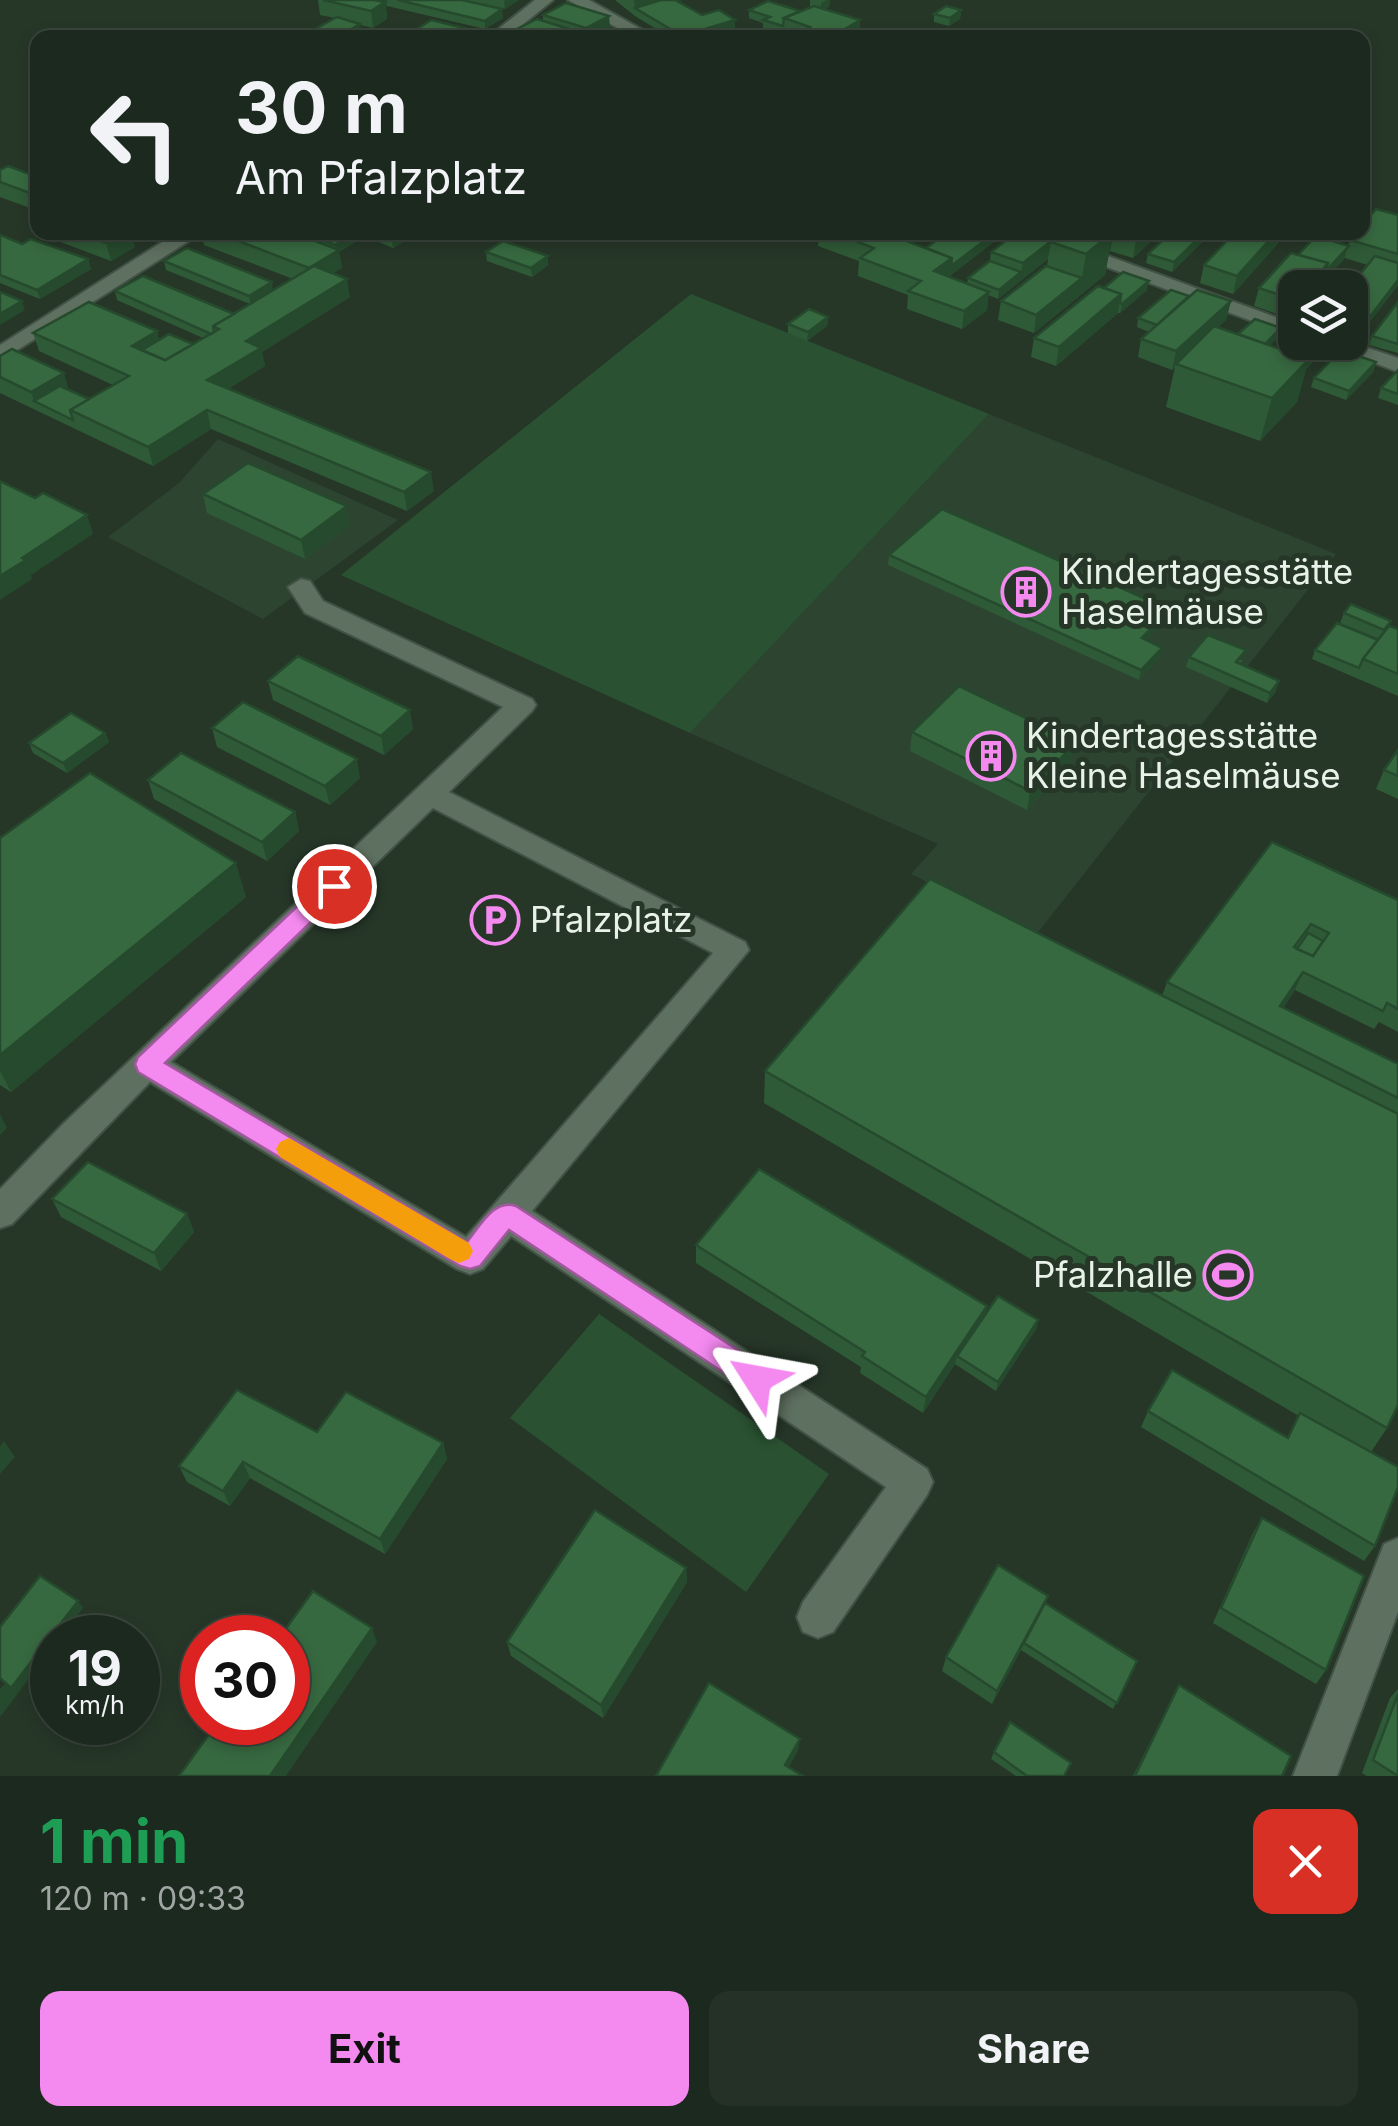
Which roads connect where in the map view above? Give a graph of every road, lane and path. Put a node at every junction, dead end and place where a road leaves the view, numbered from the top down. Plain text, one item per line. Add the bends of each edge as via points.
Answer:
1 (545, 0) edge
2 (576, 0) edge
3 (506, 30) edge
4 (634, 30) edge
5 (179, 240) edge
6 (1044, 240) edge
7 (1278, 325) edge
8 (0, 354) edge
9 (1368, 355) edge
10 (1398, 365) edge
11 (301, 587) dead end
12 (430, 794) junction
13 (147, 1064) junction
14 (0, 1213) edge
15 (507, 1214) junction
16 (1398, 1558) edge
17 (818, 1618) dead end
18 (1315, 1776) edge

1 - 3 street
2 - 4 street
5 - 8 street
6 - 7 street
9 - 10 street
11 - 12 street via 314,606 522,705
12 - 13 street
12 - 15 street via 734,950
13 - 14 street
13 - 15 street via 470,1258
15 - 17 street via 913,1482
16 - 18 street

